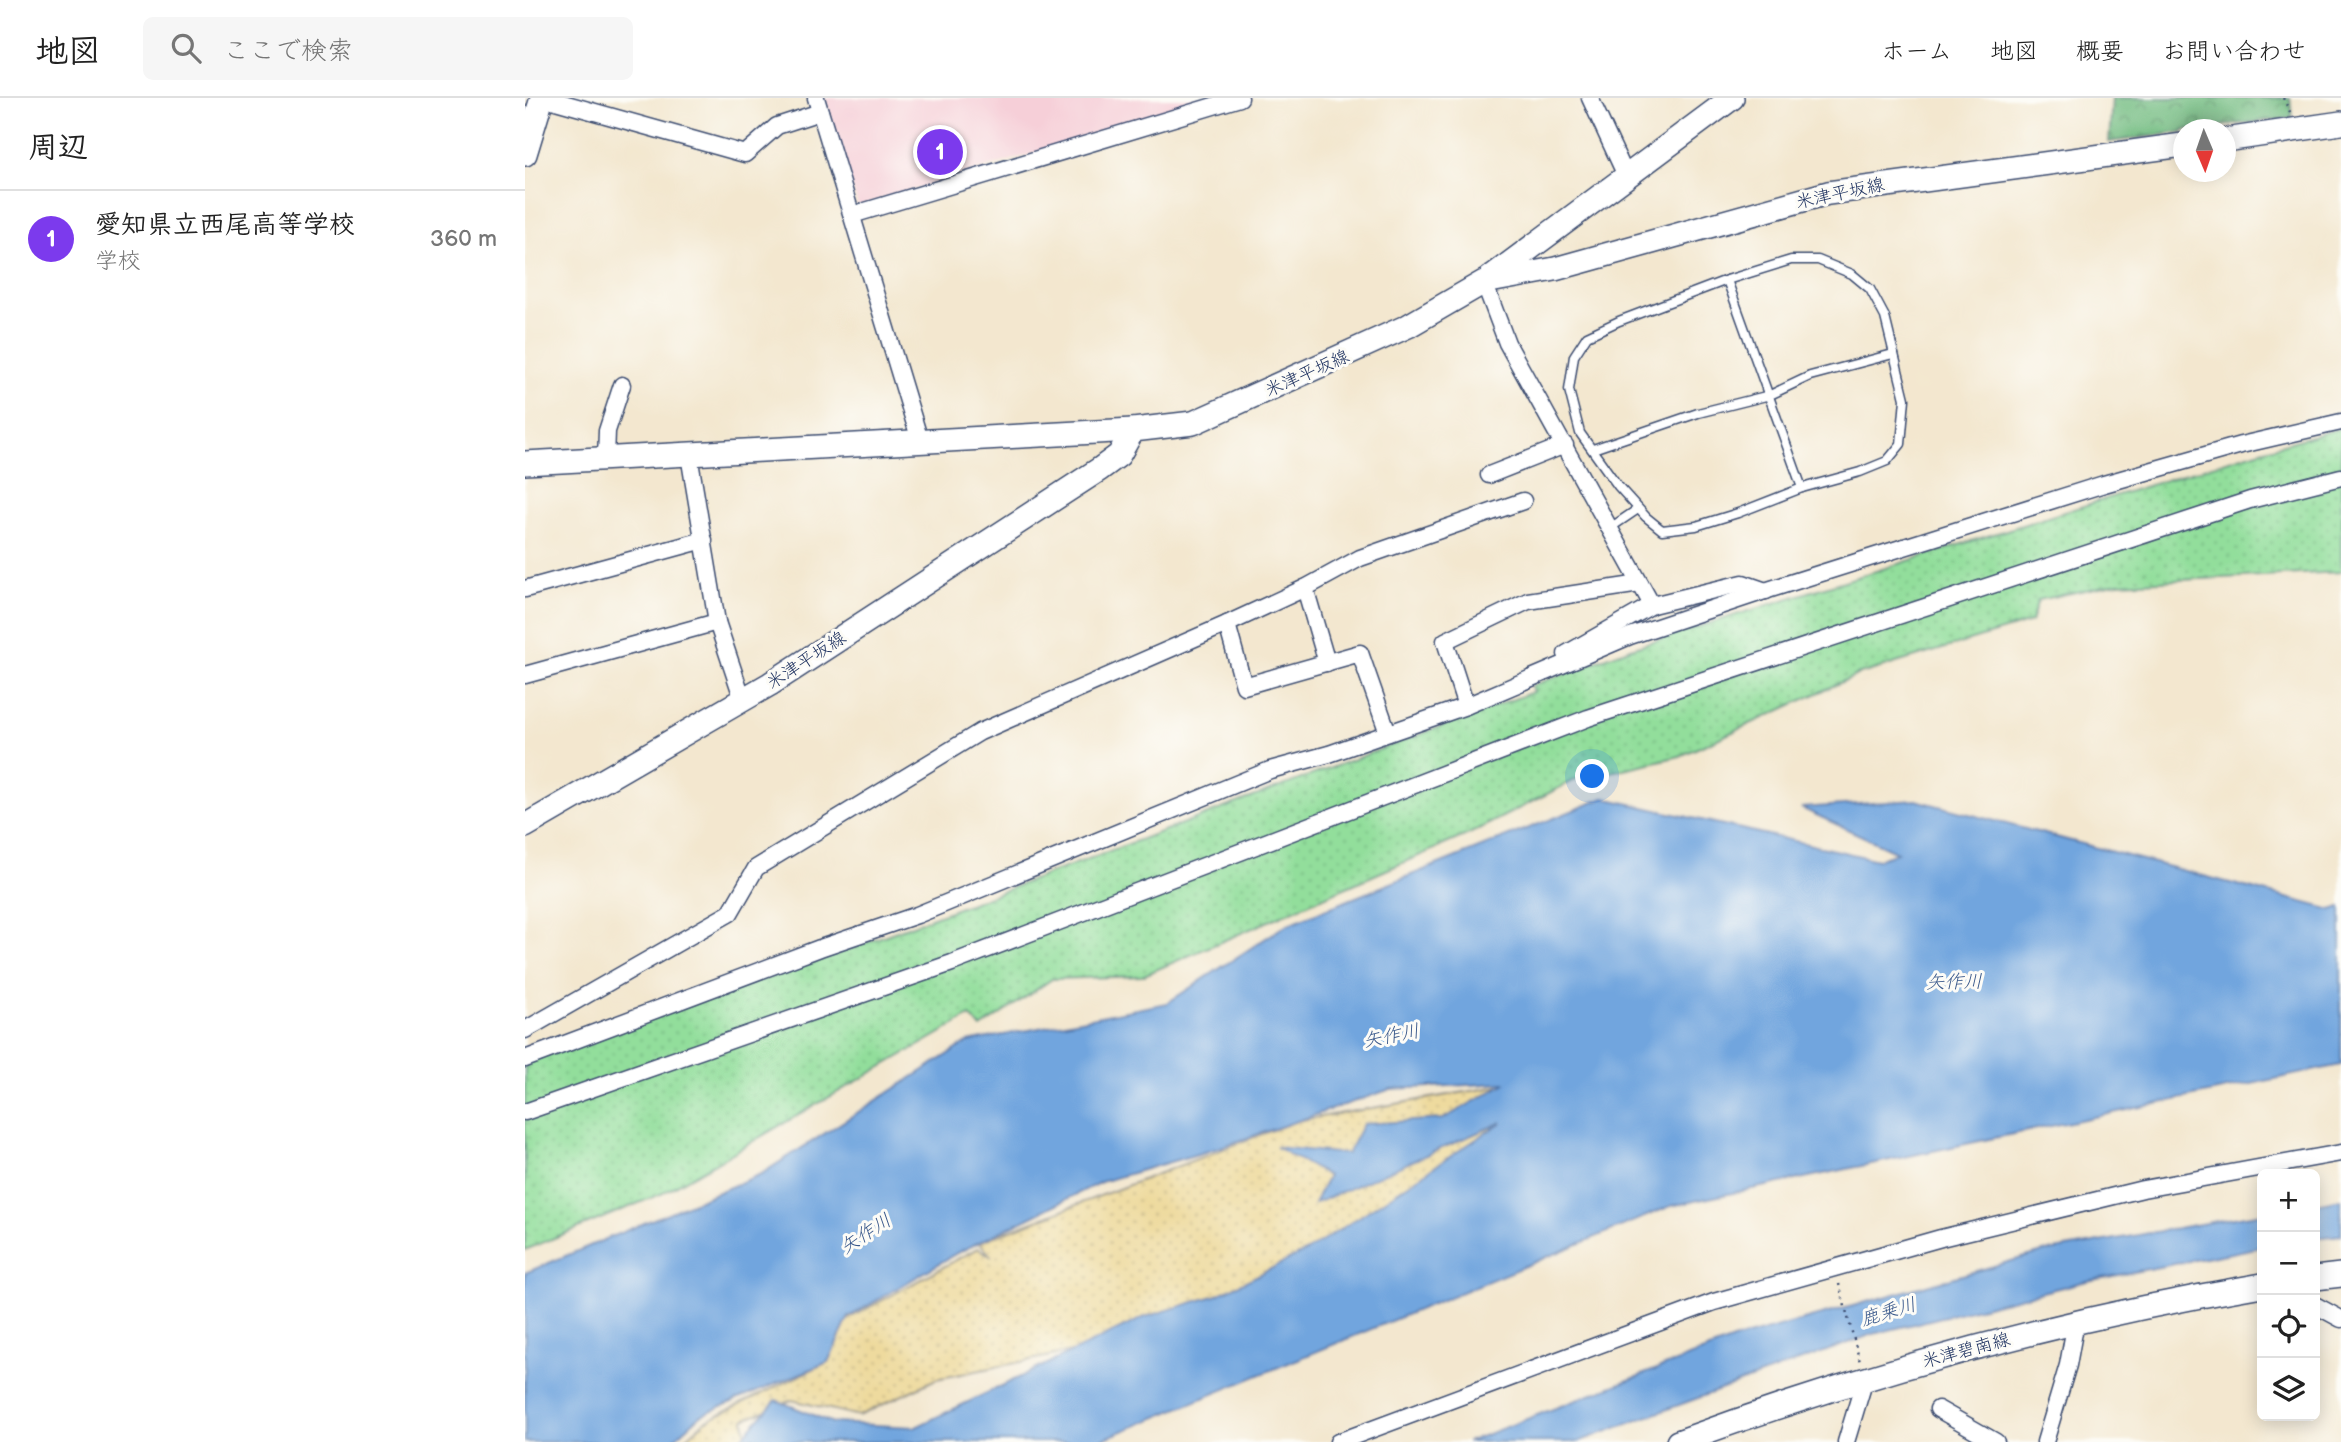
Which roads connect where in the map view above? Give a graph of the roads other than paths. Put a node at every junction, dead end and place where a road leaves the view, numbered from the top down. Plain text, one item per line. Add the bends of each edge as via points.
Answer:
1 (543, 98) edge
2 (1240, 98) edge
3 (1590, 98) edge
4 (1732, 98) edge
5 (818, 105) edge
6 (2341, 123) edge
7 (2236, 138) edge
8 (2173, 146) edge
9 (525, 154) edge
10 (1627, 178) junction
11 (852, 215) junction
12 (1727, 280) junction
13 (1484, 282) junction
14 (1893, 354) junction
15 (622, 385) dead end
16 (1770, 395) junction
17 (2341, 422) edge
18 (1133, 430) junction
19 (921, 444) junction
20 (1565, 445) junction
21 (1593, 449) junction
22 (689, 455) junction
23 (606, 458) junction
24 (525, 463) edge
25 (1489, 475) dead end
26 (2341, 477) edge
27 (1802, 488) junction
28 (1524, 501) dead end
29 (1638, 509) junction
30 (1610, 528) junction
31 (704, 540) junction
32 (1640, 584) junction
33 (1305, 588) junction
34 (525, 589) edge
35 (1766, 591) junction
36 (1651, 605) junction
37 (717, 621) junction
38 (1227, 624) junction
39 (1327, 663) junction
40 (1551, 667) junction
41 (525, 675) edge
42 (743, 700) junction
43 (1466, 706) junction
44 (1388, 733) junction
45 (525, 826) edge
46 (525, 1032) edge
47 (531, 1057) edge
48 (525, 1112) edge
49 (2341, 1153) edge
50 (2341, 1275) edge
51 (2320, 1277) edge
52 (2257, 1287) edge
53 (2320, 1308) edge
54 (2341, 1319) edge
55 (2076, 1321) junction
56 (1863, 1371) junction
57 (1938, 1409) dead end
58 (1338, 1442) edge
59 (1678, 1442) edge
60 (1846, 1442) edge
61 (1997, 1442) edge
62 (2045, 1442) edge

1 - 5 street via 745,154 777,126
1 - 9 main road
2 - 11 street
3 - 10 street
4 - 10 main road
5 - 11 street
6 - 7 main road
8 - 13 main road, 米津平坂線 via 1828,193 1555,269
10 - 13 main road
11 - 19 street
12 - 14 lane via 1791,260 1818,260 1852,274 1870,289 1885,317
12 - 16 lane
12 - 21 lane via 1587,336 1574,356 1569,390 1580,433
13 - 18 main road, 米津平坂線 via 1408,326 1193,423
13 - 20 street via 1507,343
14 - 16 lane via 1810,376
14 - 27 lane via 1905,399 1901,444 1887,461
15 - 23 street via 607,432
16 - 21 lane via 1698,413
16 - 27 lane
17 - 35 street via 2104,484
18 - 19 main road
18 - 42 main road, 米津平坂線 via 1119,455 1100,469
19 - 22 main road
20 - 25 street
20 - 30 street
21 - 29 lane
22 - 23 main road
22 - 31 street
23 - 24 main road
26 - 48 street via 2250,500 1588,718 952,963
27 - 29 lane via 1696,526 1662,530
28 - 33 street via 1360,558
29 - 30 lane
30 - 32 street
31 - 34 street
31 - 37 street
32 - 36 street
32 - 43 street via 1528,601 1445,641
33 - 38 street
33 - 39 street
35 - 36 street via 1743,583
35 - 40 street
36 - 40 street via 1571,649
37 - 41 street
37 - 42 street
38 - 39 street via 1244,686
38 - 46 street via 980,732 756,868 730,913
39 - 44 street via 1360,653
40 - 43 street
42 - 45 main road, 米津平坂線
43 - 44 street
44 - 47 street via 1270,770 917,915
46 - 47 street
49 - 58 street via 2143,1189 1714,1301
50 - 51 main road
52 - 55 main road, 米津碧南線
53 - 54 street
55 - 56 main road, 米津碧南線
55 - 62 street
56 - 59 main road, 米津碧南線
56 - 60 street
57 - 61 street

